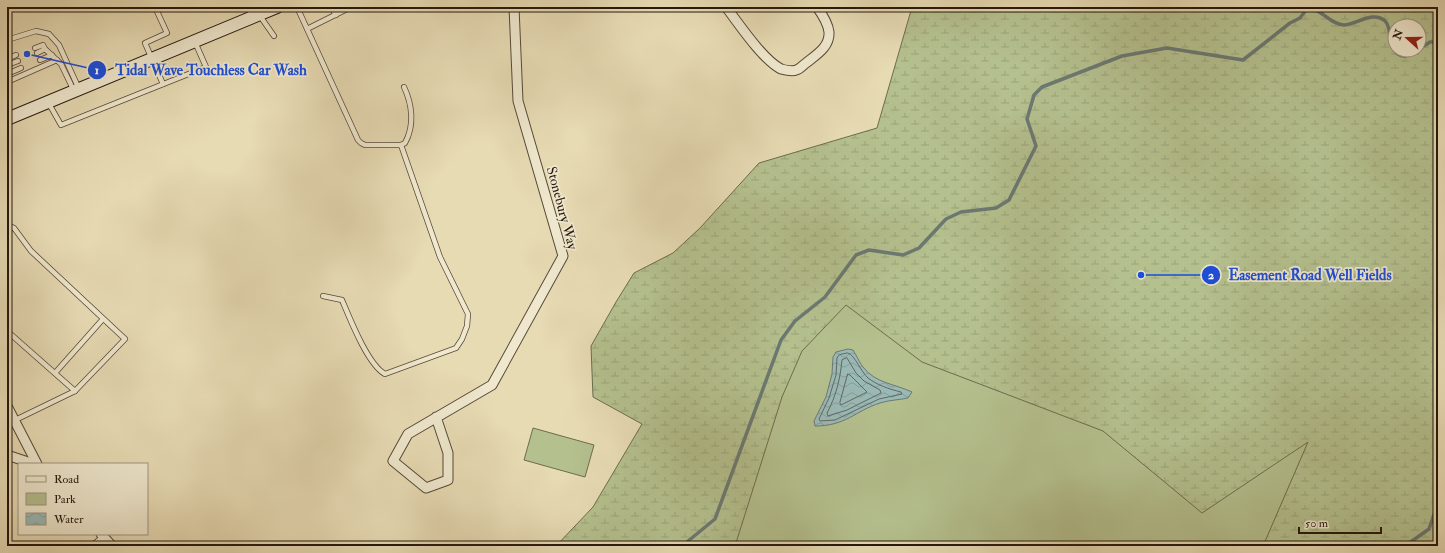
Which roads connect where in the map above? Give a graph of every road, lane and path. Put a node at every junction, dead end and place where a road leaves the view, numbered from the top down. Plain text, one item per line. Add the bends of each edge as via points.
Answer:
1 (155, 7) edge
2 (189, 7) edge
3 (194, 7) edge
4 (277, 7) edge
5 (297, 7) edge
6 (331, 7) edge
7 (351, 7) edge
8 (514, 7) edge
9 (726, 7) edge
10 (817, 7) edge
11 (253, 13) edge
12 (336, 15) junction
13 (307, 29) junction
14 (274, 36) dead end
15 (7, 40) edge
16 (195, 42) junction
17 (35, 48) dead end
18 (45, 49) junction
19 (37, 53) dead end
20 (16, 55) dead end
21 (52, 55) junction
22 (7, 58) edge
23 (152, 59) junction
24 (40, 60) dead end
25 (57, 60) junction
26 (18, 61) dead end
27 (7, 65) edge
28 (22, 68) dead end
29 (7, 74) edge
30 (7, 82) edge
31 (163, 84) junction
32 (404, 87) dead end
33 (76, 90) junction
34 (48, 102) junction
35 (7, 118) edge
36 (400, 144) junction
37 (7, 225) edge
38 (323, 296) dead end
39 (104, 319) junction
40 (7, 331) edge
41 (55, 373) junction
42 (75, 391) junction
43 (7, 406) edge
44 (436, 418) junction
45 (10, 422) edge
46 (7, 455) edge
47 (31, 463) edge
48 (36, 463) edge
49 (102, 535) edge
50 (92, 546) edge
51 (112, 546) edge

1 - 23 lane via 167,33 145,43
2 - 3 lane
4 - 11 main road
5 - 13 lane
6 - 12 lane
7 - 12 lane
8 - 44 street, Stonebury Way via 518,101 563,256 492,385
9 - 10 street via 762,53 774,65 790,71 796,70 825,47 829,32 827,23
11 - 14 lane
11 - 16 main road
12 - 13 lane
13 - 36 lane via 358,140 365,145
15 - 33 lane via 36,31 49,34 59,45
16 - 23 main road
16 - 31 lane via 206,67
17 - 18 lane via 43,44
18 - 19 lane
18 - 21 lane
20 - 22 lane
21 - 24 lane
21 - 25 lane
23 - 31 lane
23 - 33 main road
25 - 30 lane
25 - 33 lane
26 - 27 lane
28 - 29 lane
31 - 34 lane via 61,125
32 - 36 lane via 412,115 408,137 405,143
33 - 34 main road
34 - 35 main road
36 - 38 lane via 440,257 468,314 462,339 456,348 385,374 378,370 364,348 342,300
37 - 39 lane via 14,228 31,251
39 - 41 lane
39 - 42 lane via 125,339
40 - 41 lane
41 - 42 lane
42 - 45 lane
43 - 45 street
44 - 44 street, Stonebury Way via 408,434 393,461 426,488 448,480 448,453
45 - 48 street
46 - 47 street
49 - 50 lane
49 - 51 street

